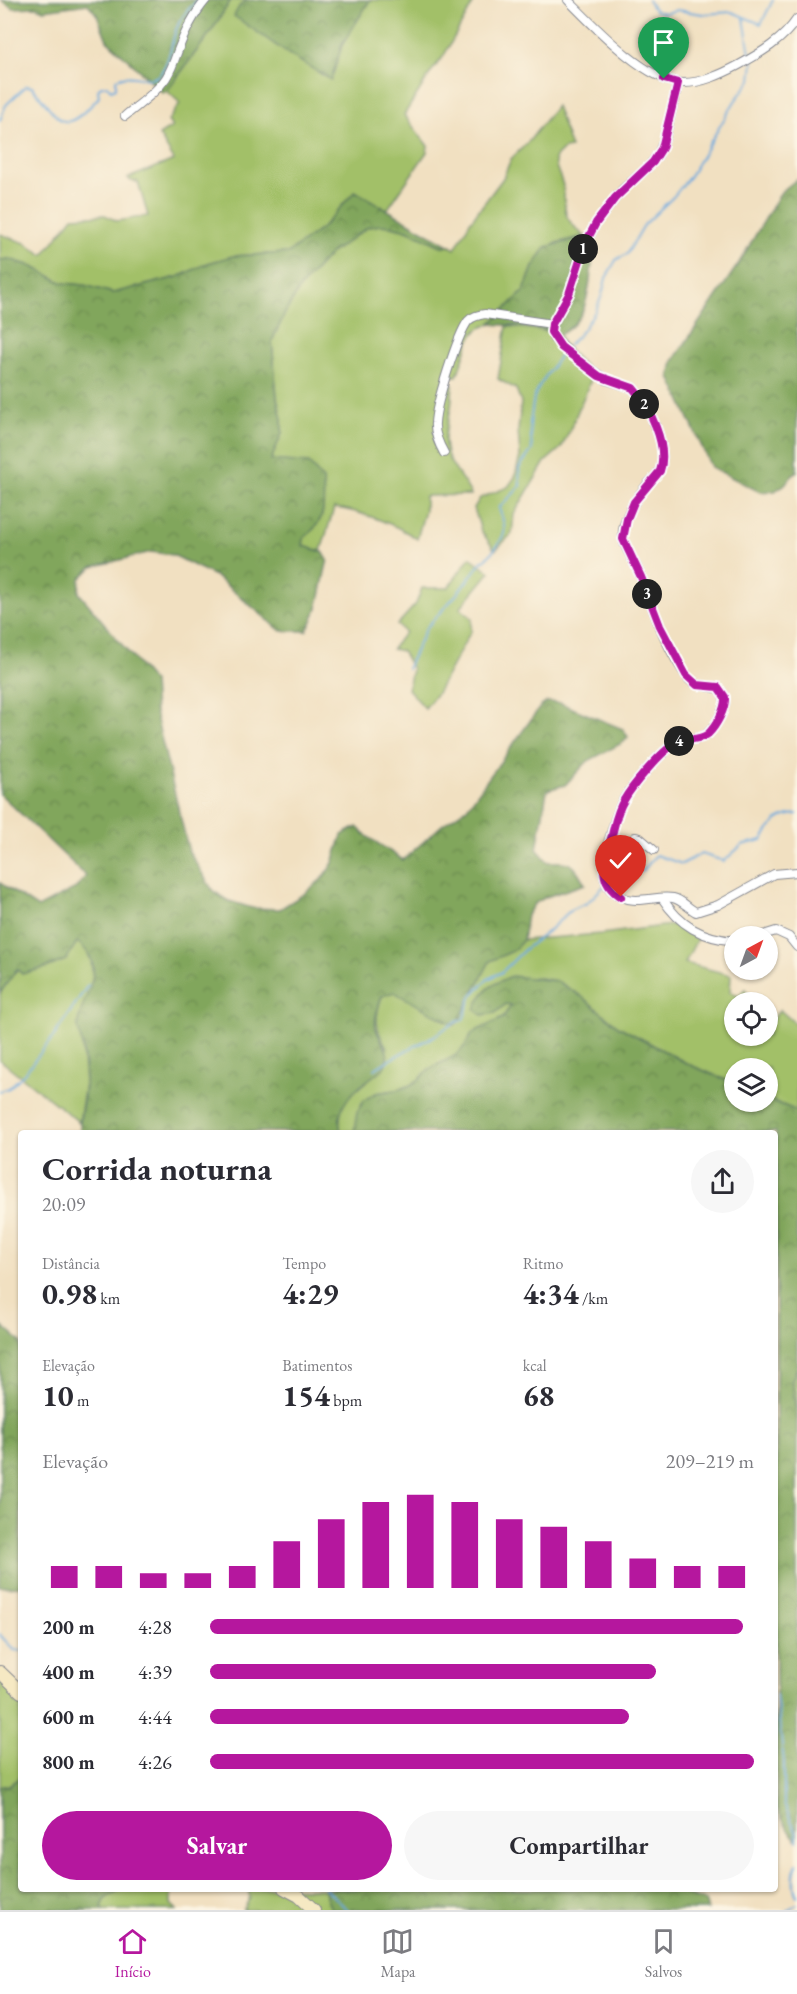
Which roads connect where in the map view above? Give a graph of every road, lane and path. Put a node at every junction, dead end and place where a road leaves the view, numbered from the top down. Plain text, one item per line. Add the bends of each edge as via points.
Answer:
1 (206, 0) edge
2 (568, 0) edge
3 (797, 19) edge
4 (678, 83) junction
5 (125, 116) dead end
6 (552, 324) junction
7 (444, 453) dead end
8 (654, 850) dead end
9 (797, 872) edge
10 (607, 884) junction
11 (662, 898) junction
12 (778, 932) edge
13 (724, 939) edge
14 (797, 947) edge
15 (0, 1671) edge
16 (18, 1689) edge
17 (292, 1892) edge
18 (314, 1910) edge

1 - 5 street via 188,28 166,78
2 - 4 street via 635,61
3 - 4 street via 778,40 741,64 702,81
4 - 6 street via 662,148 596,223 581,253 569,294
6 - 7 street via 485,314 468,322 442,389 434,424
6 - 10 street via 554,339 585,366 607,380 633,388 657,431 663,450 662,466 634,502 623,539 686,675 697,685 718,687 725,697 724,707 710,732 673,744 624,798 605,858
8 - 10 street via 635,837
9 - 11 street via 774,873 702,911 696,912 677,899
10 - 11 street via 625,899
11 - 13 street via 682,923
12 - 14 street
15 - 16 street
17 - 18 street

